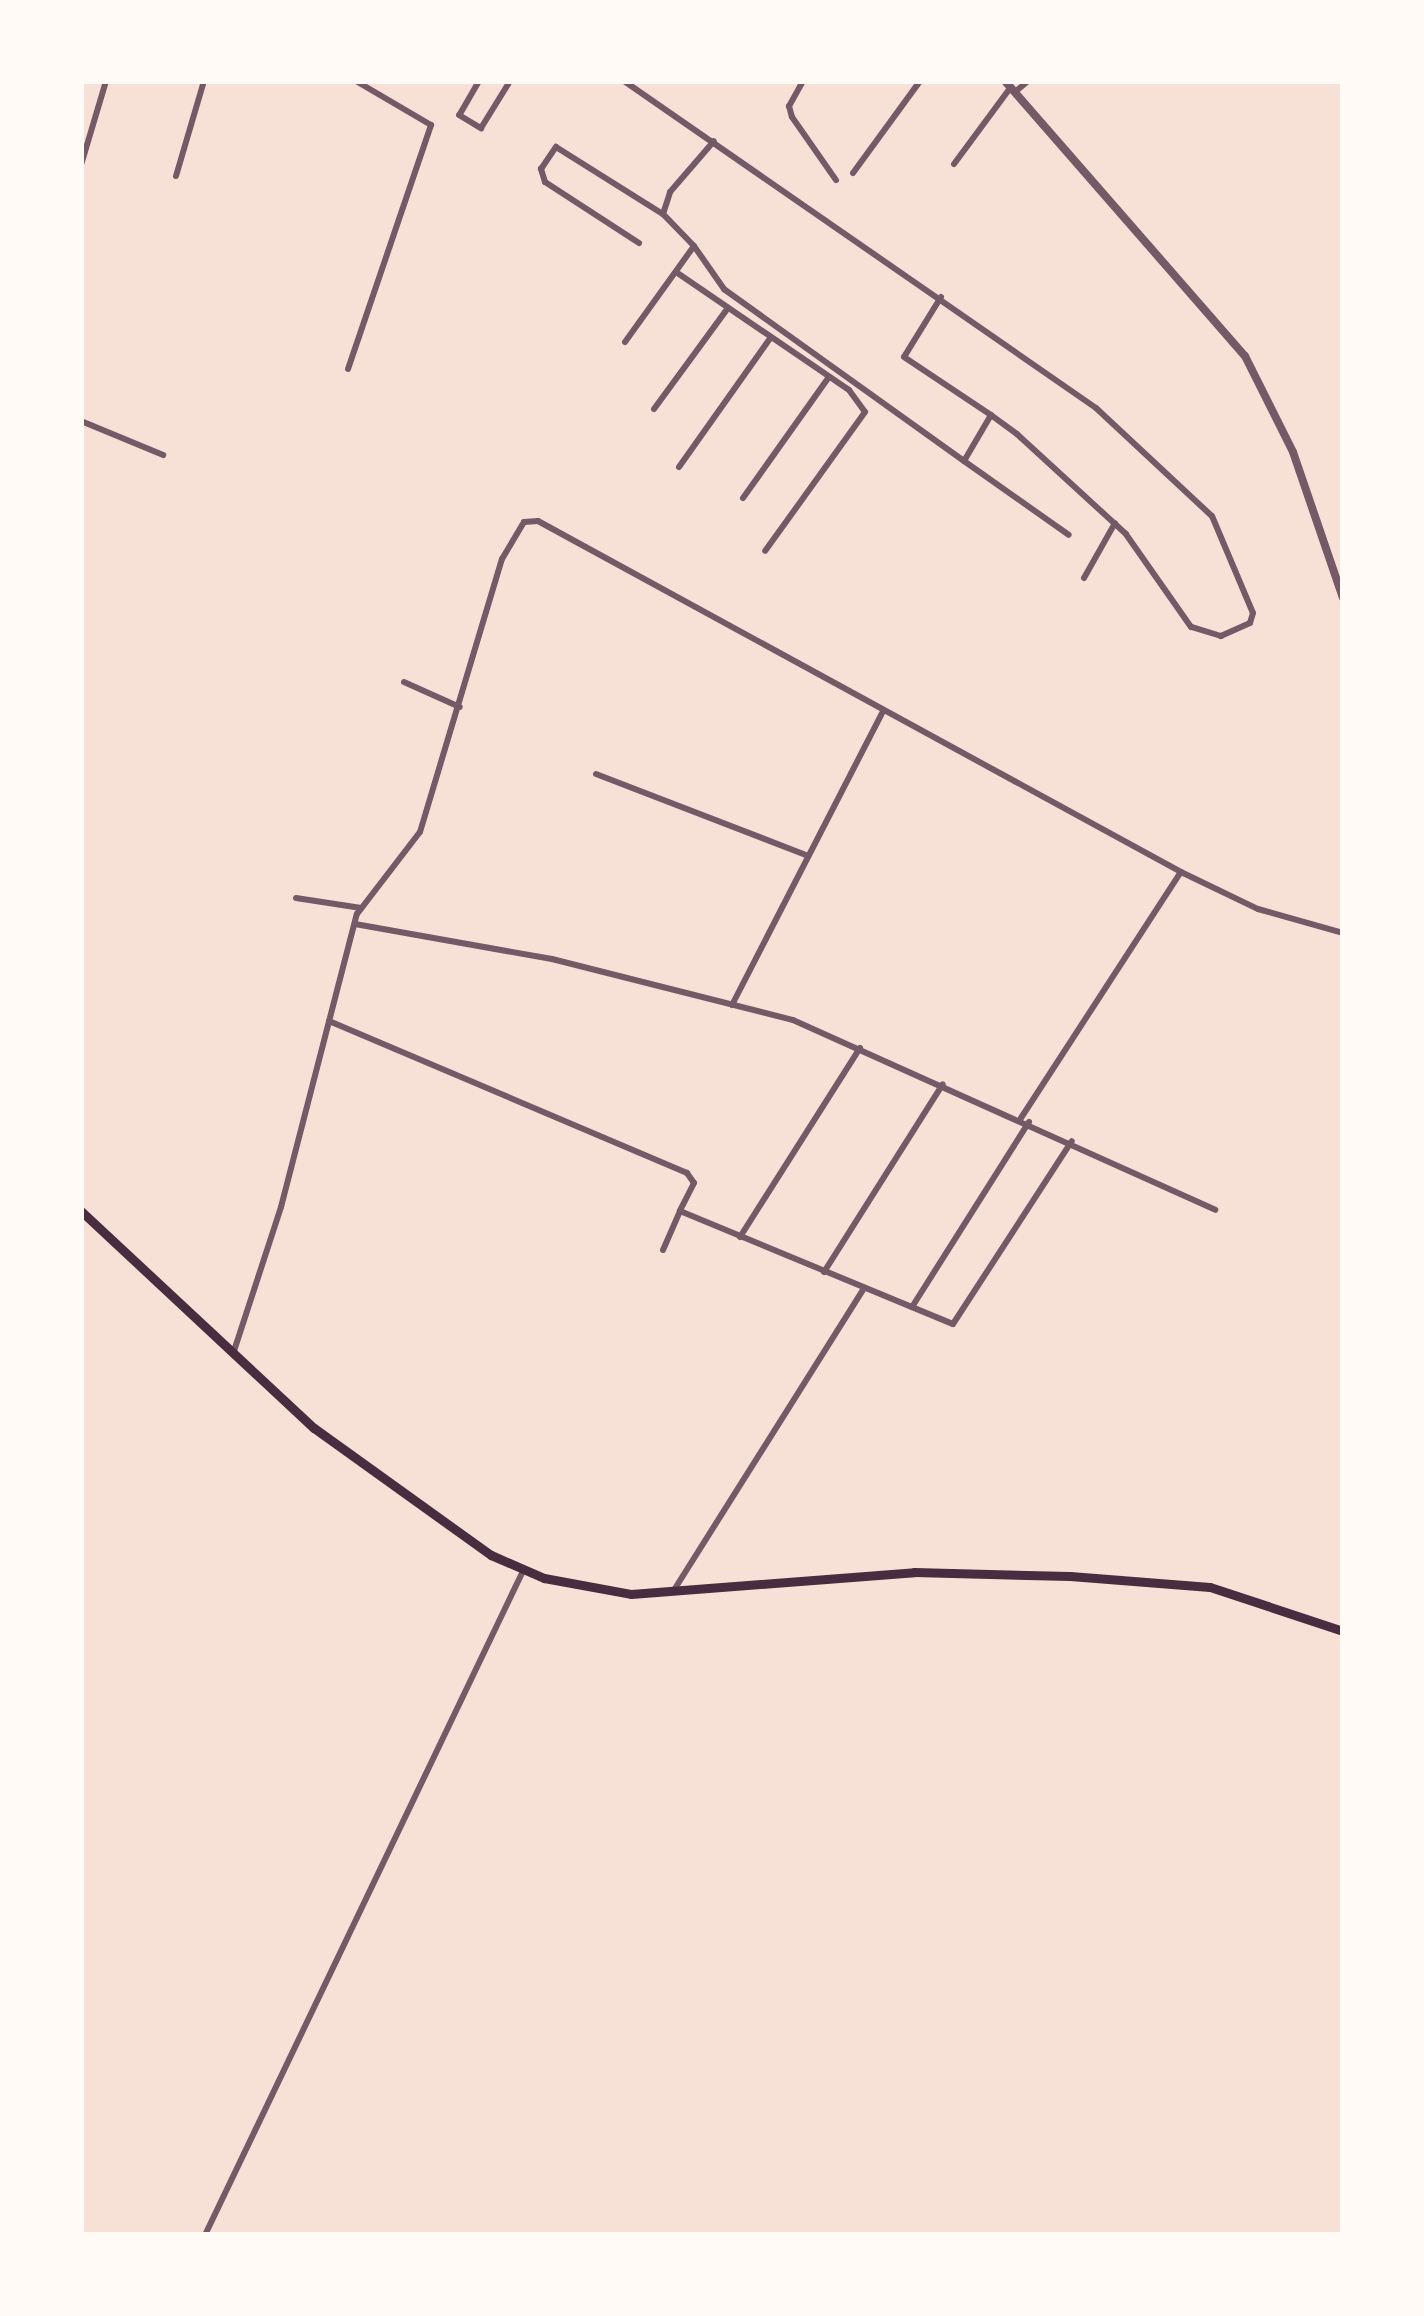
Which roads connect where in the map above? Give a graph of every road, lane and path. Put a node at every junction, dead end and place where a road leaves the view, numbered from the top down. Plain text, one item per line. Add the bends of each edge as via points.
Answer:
1 (106, 81) edge
2 (204, 81) edge
3 (356, 81) edge
4 (479, 81) edge
5 (511, 81) edge
6 (624, 81) edge
7 (803, 81) edge
8 (920, 81) edge
9 (1028, 81) edge
10 (1010, 87) edge
11 (714, 141) junction
12 (955, 164) dead end
13 (81, 165) edge
14 (853, 172) dead end
15 (176, 176) dead end
16 (836, 181) dead end
17 (664, 214) junction
18 (639, 243) dead end
19 (694, 246) junction
20 (676, 272) junction
21 (941, 297) junction
22 (728, 308) junction
23 (771, 337) junction
24 (625, 342) dead end
25 (348, 369) dead end
26 (829, 377) junction
27 (654, 409) dead end
28 (991, 415) junction
29 (81, 421) edge
30 (163, 455) dead end
31 (964, 461) junction
32 (679, 467) dead end
33 (743, 498) dead end
34 (1115, 524) junction
35 (1070, 535) dead end
36 (765, 551) dead end
37 (1084, 578) dead end
38 (1343, 598) edge
39 (404, 682) dead end
40 (460, 707) junction
41 (882, 713) junction
42 (596, 774) dead end
43 (808, 856) junction
44 (1181, 872) junction
45 (296, 898) dead end
46 (361, 908) junction
47 (355, 924) junction
48 (1343, 933) edge
49 (732, 1005) junction
50 (329, 1021) junction
51 (860, 1048) junction
52 (943, 1084) junction
53 (1025, 1120) junction
54 (1072, 1141) junction
55 (1215, 1210) dead end
56 (81, 1211) edge
57 (680, 1211) junction
58 (740, 1237) junction
59 (663, 1250) dead end
60 (824, 1272) junction
61 (864, 1288) junction
62 (912, 1307) junction
63 (233, 1354) junction
64 (524, 1571) junction
65 (674, 1591) junction
66 (1343, 1631) edge
67 (205, 2235) edge

1 - 13 street
2 - 15 street
3 - 25 street via 431,125
4 - 5 street via 459,115 481,128
6 - 11 street
7 - 16 street via 789,106
8 - 14 street
9 - 10 street
10 - 12 street
10 - 38 street via 1245,356 1293,452
11 - 17 street via 670,192
11 - 21 street
17 - 18 street via 556,147 541,169 545,182
17 - 19 street
19 - 20 street
19 - 31 street via 724,289
20 - 22 street
20 - 24 street
21 - 28 street via 904,357
21 - 34 street via 1078,394 1212,516 1253,613 1250,623 1221,636 1191,627
22 - 23 street
22 - 27 street
23 - 26 street
23 - 32 street
26 - 33 street
26 - 36 street via 865,412
28 - 31 street
28 - 34 street
29 - 30 street
31 - 35 street
34 - 37 street
39 - 40 street
40 - 41 street via 502,559 518,527 531,520
40 - 46 street via 419,832
41 - 43 street
41 - 44 street
42 - 43 street
43 - 49 street
44 - 48 street via 1258,909
44 - 53 street
45 - 46 street
46 - 47 street
47 - 49 street via 552,959
47 - 50 street
49 - 51 street
50 - 57 street via 687,1173 694,1183
50 - 63 street
51 - 52 street
51 - 58 street
52 - 53 street
52 - 60 street
53 - 54 street
53 - 62 street
54 - 55 street
54 - 62 street via 956,1322
56 - 63 main road
57 - 58 street
57 - 59 street
58 - 60 street
60 - 61 street
61 - 62 street
61 - 65 street
63 - 64 main road via 354,1460
64 - 65 main road via 631,1594
64 - 67 street
65 - 66 main road via 914,1572 1070,1576 1210,1587

